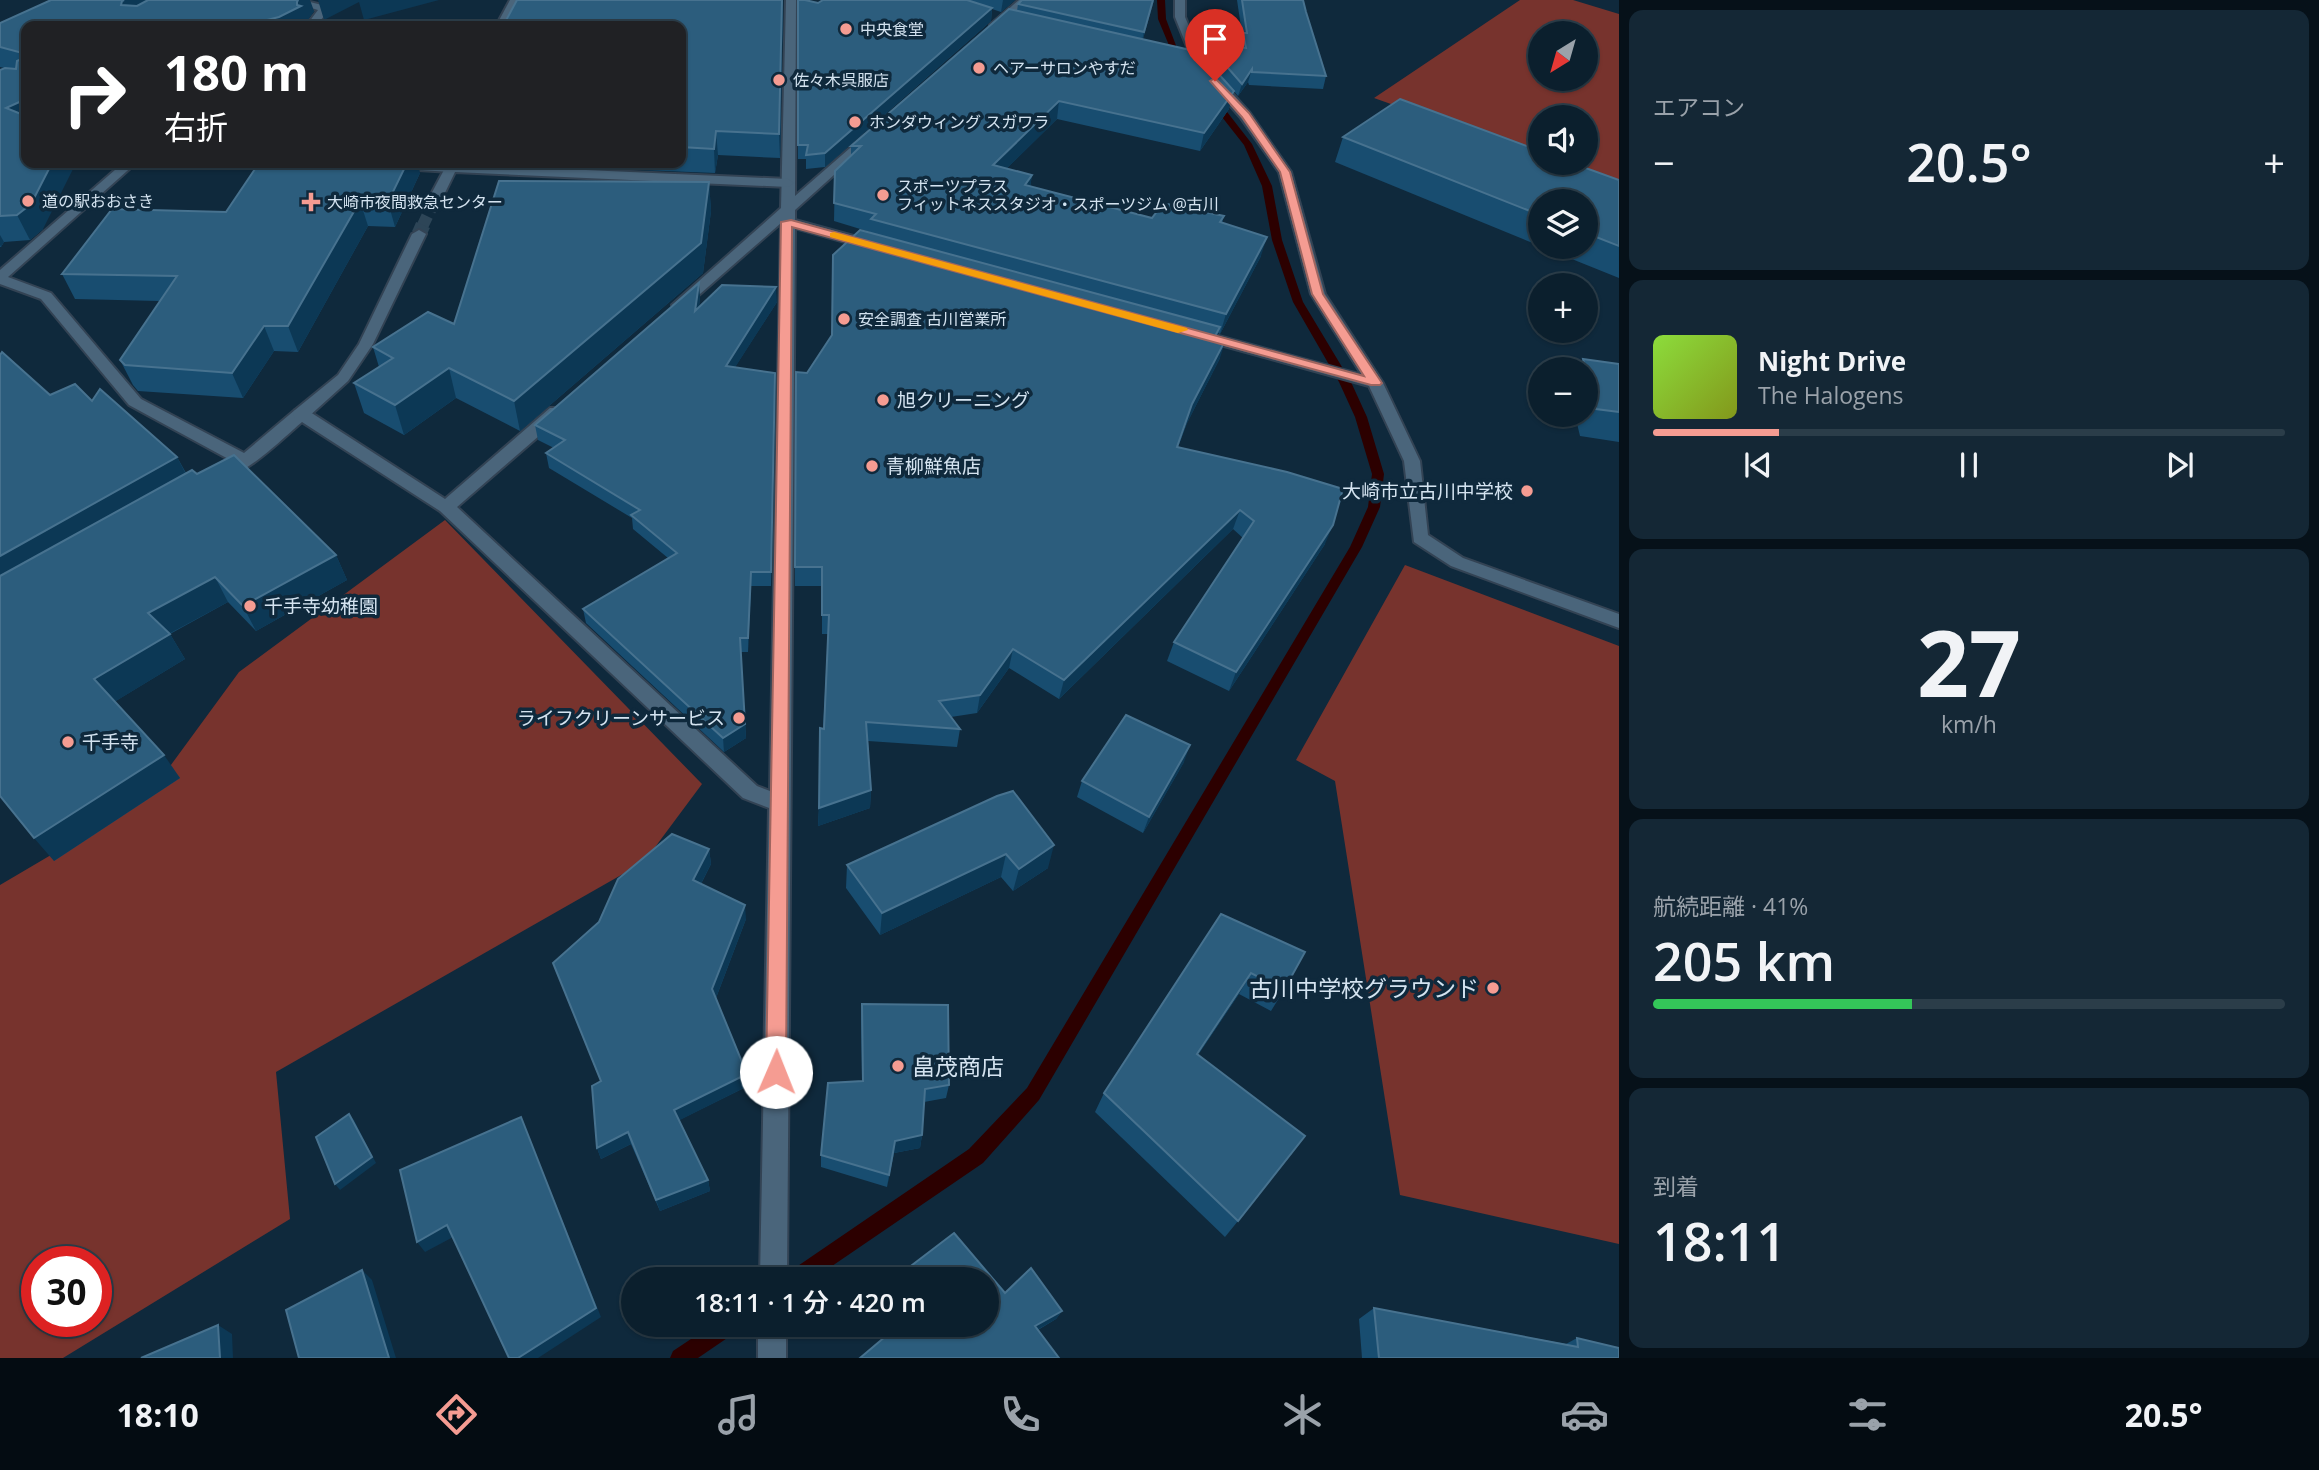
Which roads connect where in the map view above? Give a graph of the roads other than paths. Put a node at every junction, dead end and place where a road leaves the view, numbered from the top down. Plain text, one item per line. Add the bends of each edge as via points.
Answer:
1 (290, 0) edge
2 (515, 0) edge
3 (791, 0) edge
4 (1025, 0) edge
5 (1180, 0) edge
6 (328, 4) edge
7 (315, 21) edge
8 (504, 21) edge
9 (982, 38) edge
10 (880, 128) edge
11 (124, 168) edge
12 (451, 168) edge
13 (492, 168) edge
14 (788, 183) junction
15 (435, 200) tunnel mouth
16 (787, 216) junction
17 (419, 234) tunnel mouth
18 (892, 251) edge
19 (0, 278) edge
20 (665, 317) edge
21 (1183, 330) edge
22 (1375, 383) junction
23 (571, 398) edge
24 (301, 414) junction
25 (245, 461) junction
26 (199, 486) edge
27 (446, 507) junction
28 (1619, 621) edge
29 (781, 804) junction
30 (773, 1267) edge
31 (772, 1337) edge
32 (772, 1358) edge

1 - 6 street
2 - 8 street
3 - 14 street
4 - 9 street
5 - 22 street via 1180,17 1195,63 1245,115 1285,172 1318,294
6 - 7 street
10 - 16 street
11 - 19 street
12 - 15 street
13 - 14 street
14 - 16 street
16 - 18 street
16 - 20 street
16 - 29 street
17 - 24 street via 366,344 343,378
19 - 25 street via 46,296 135,402
21 - 22 street
22 - 28 street via 1412,461 1420,538 1457,562
23 - 27 street
24 - 25 street
24 - 27 street
25 - 26 street
27 - 29 street via 750,792
29 - 30 street
31 - 32 street

